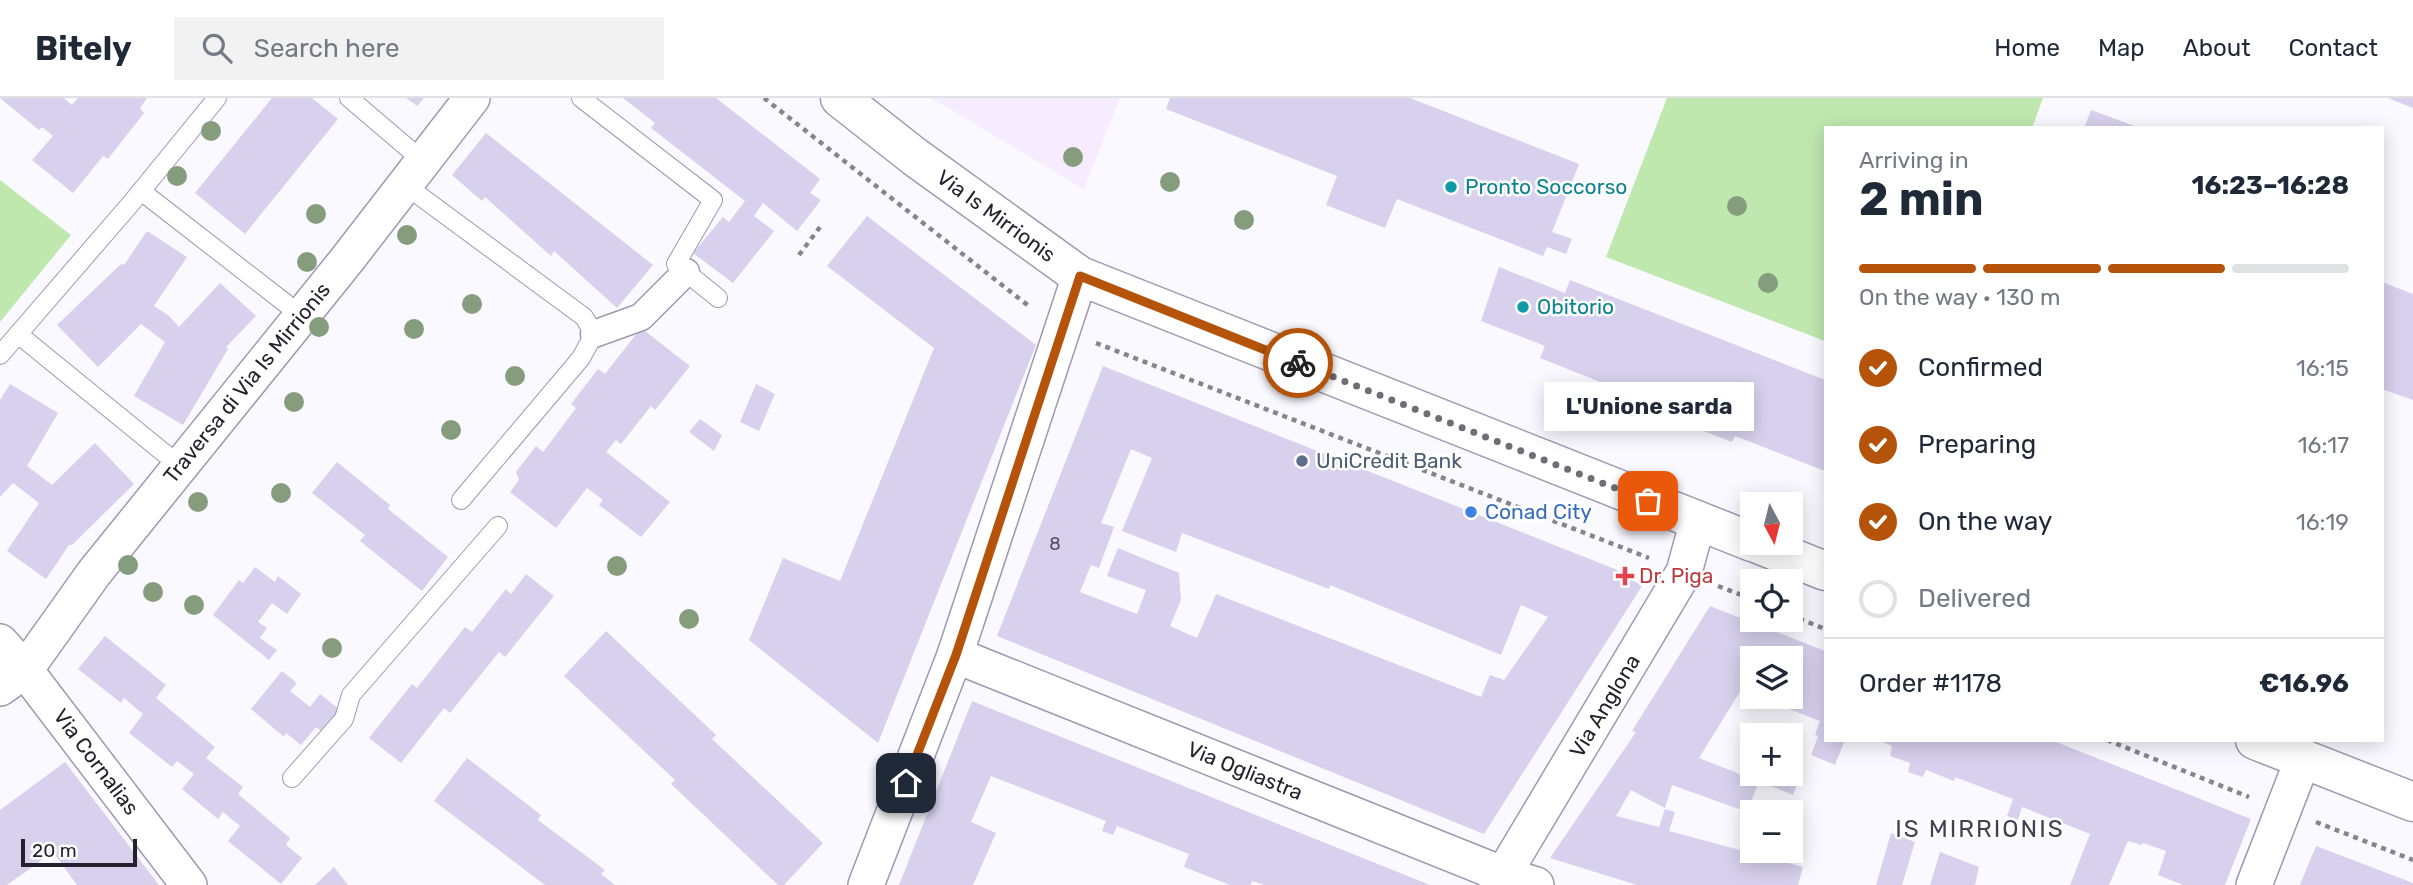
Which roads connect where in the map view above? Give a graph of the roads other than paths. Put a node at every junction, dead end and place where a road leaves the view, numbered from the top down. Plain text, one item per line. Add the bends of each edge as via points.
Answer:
1 (216, 98) edge
2 (349, 98) edge
3 (472, 98) edge
4 (582, 98) edge
5 (840, 98) edge
6 (414, 173) junction
7 (141, 191) junction
8 (686, 272) junction
9 (1080, 276) junction
10 (718, 298) dead end
11 (302, 316) junction
12 (18, 334) junction
13 (593, 334) junction
14 (0, 355) edge
15 (180, 466) junction
16 (461, 500) dead end
17 (1698, 521) junction
18 (498, 526) dead end
19 (1740, 537) edge
20 (1785, 555) edge
21 (1824, 571) edge
22 (0, 642) edge
23 (956, 655) junction
24 (13, 679) edge
25 (2260, 742) edge
26 (2303, 759) junction
27 (292, 778) dead end
28 (2413, 803) edge
29 (1512, 882) edge
30 (189, 885) edge
31 (866, 885) edge
32 (2254, 885) edge

1 - 7 lane
2 - 6 lane
3 - 6 street, Traversa di Via Is Mirrionis
4 - 8 lane via 713,200 676,264
5 - 9 street, Via Is Mirrionis
6 - 11 street, Traversa di Via Is Mirrionis
6 - 13 lane via 584,317
7 - 11 lane
7 - 12 lane
8 - 10 lane
8 - 13 street via 641,317
9 - 17 street, Via Is Mirrionis
9 - 23 street
11 - 15 street, Traversa di Via Is Mirrionis
12 - 14 lane
12 - 15 lane
13 - 16 lane via 581,358
15 - 24 street, Traversa di Via Is Mirrionis
17 - 19 street, Via Is Mirrionis
17 - 29 street, Via Anglona via 1684,572
18 - 27 lane via 351,695 344,719
20 - 21 street, Via Is Mirrionis
22 - 24 street, Via Cornalias
23 - 29 street, Via Ogliastra
23 - 31 street
24 - 30 street, Via Cornalias
25 - 26 street
26 - 28 street
26 - 32 street

